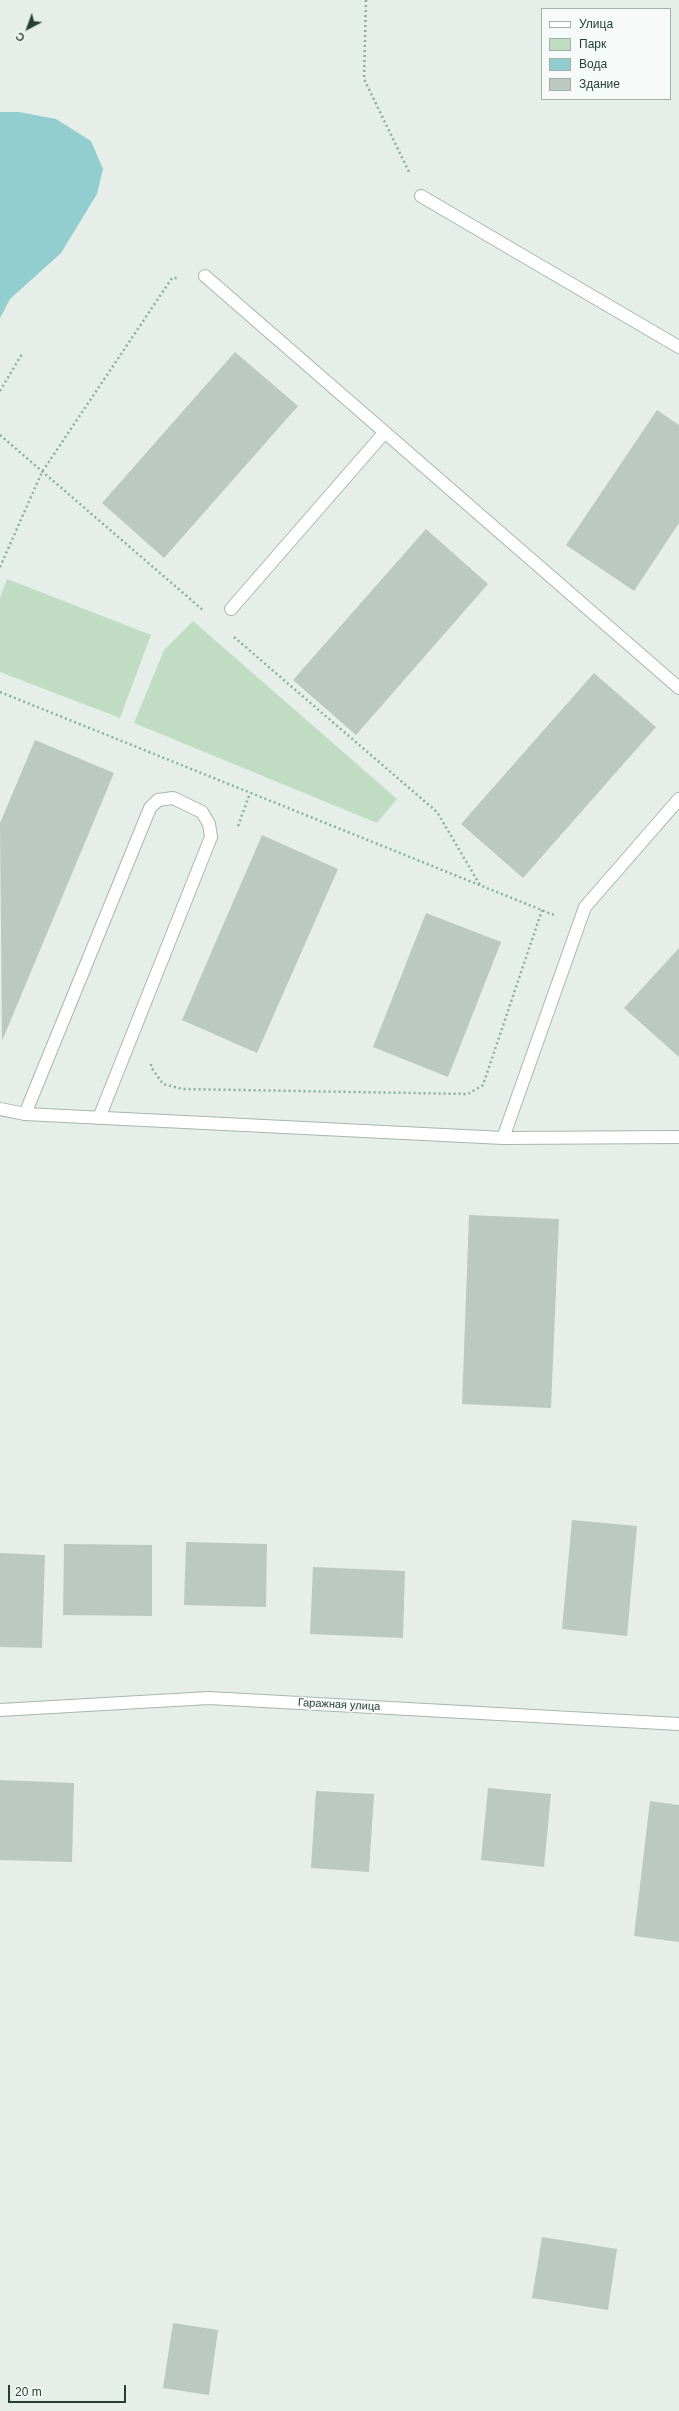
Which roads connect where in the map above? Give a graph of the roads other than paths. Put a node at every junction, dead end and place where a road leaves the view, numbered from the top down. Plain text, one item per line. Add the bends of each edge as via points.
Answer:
1 (421, 196) road end
2 (205, 276) road end
3 (679, 347) edge
4 (385, 432) junction
5 (231, 609) dead end
6 (679, 688) edge
7 (679, 799) edge
8 (0, 1109) edge
9 (25, 1114) junction
10 (99, 1118) junction
11 (503, 1138) junction
12 (679, 1138) edge
13 (0, 1710) edge
14 (679, 1724) edge

1 - 3 street
2 - 4 street
4 - 5 street
4 - 6 street
7 - 11 street via 585,907
8 - 9 street
9 - 10 street
9 - 10 street via 150,808 158,800 173,798 202,812 209,824 211,837
10 - 11 street
11 - 12 street
13 - 14 street, Гаражная улица via 209,1698

